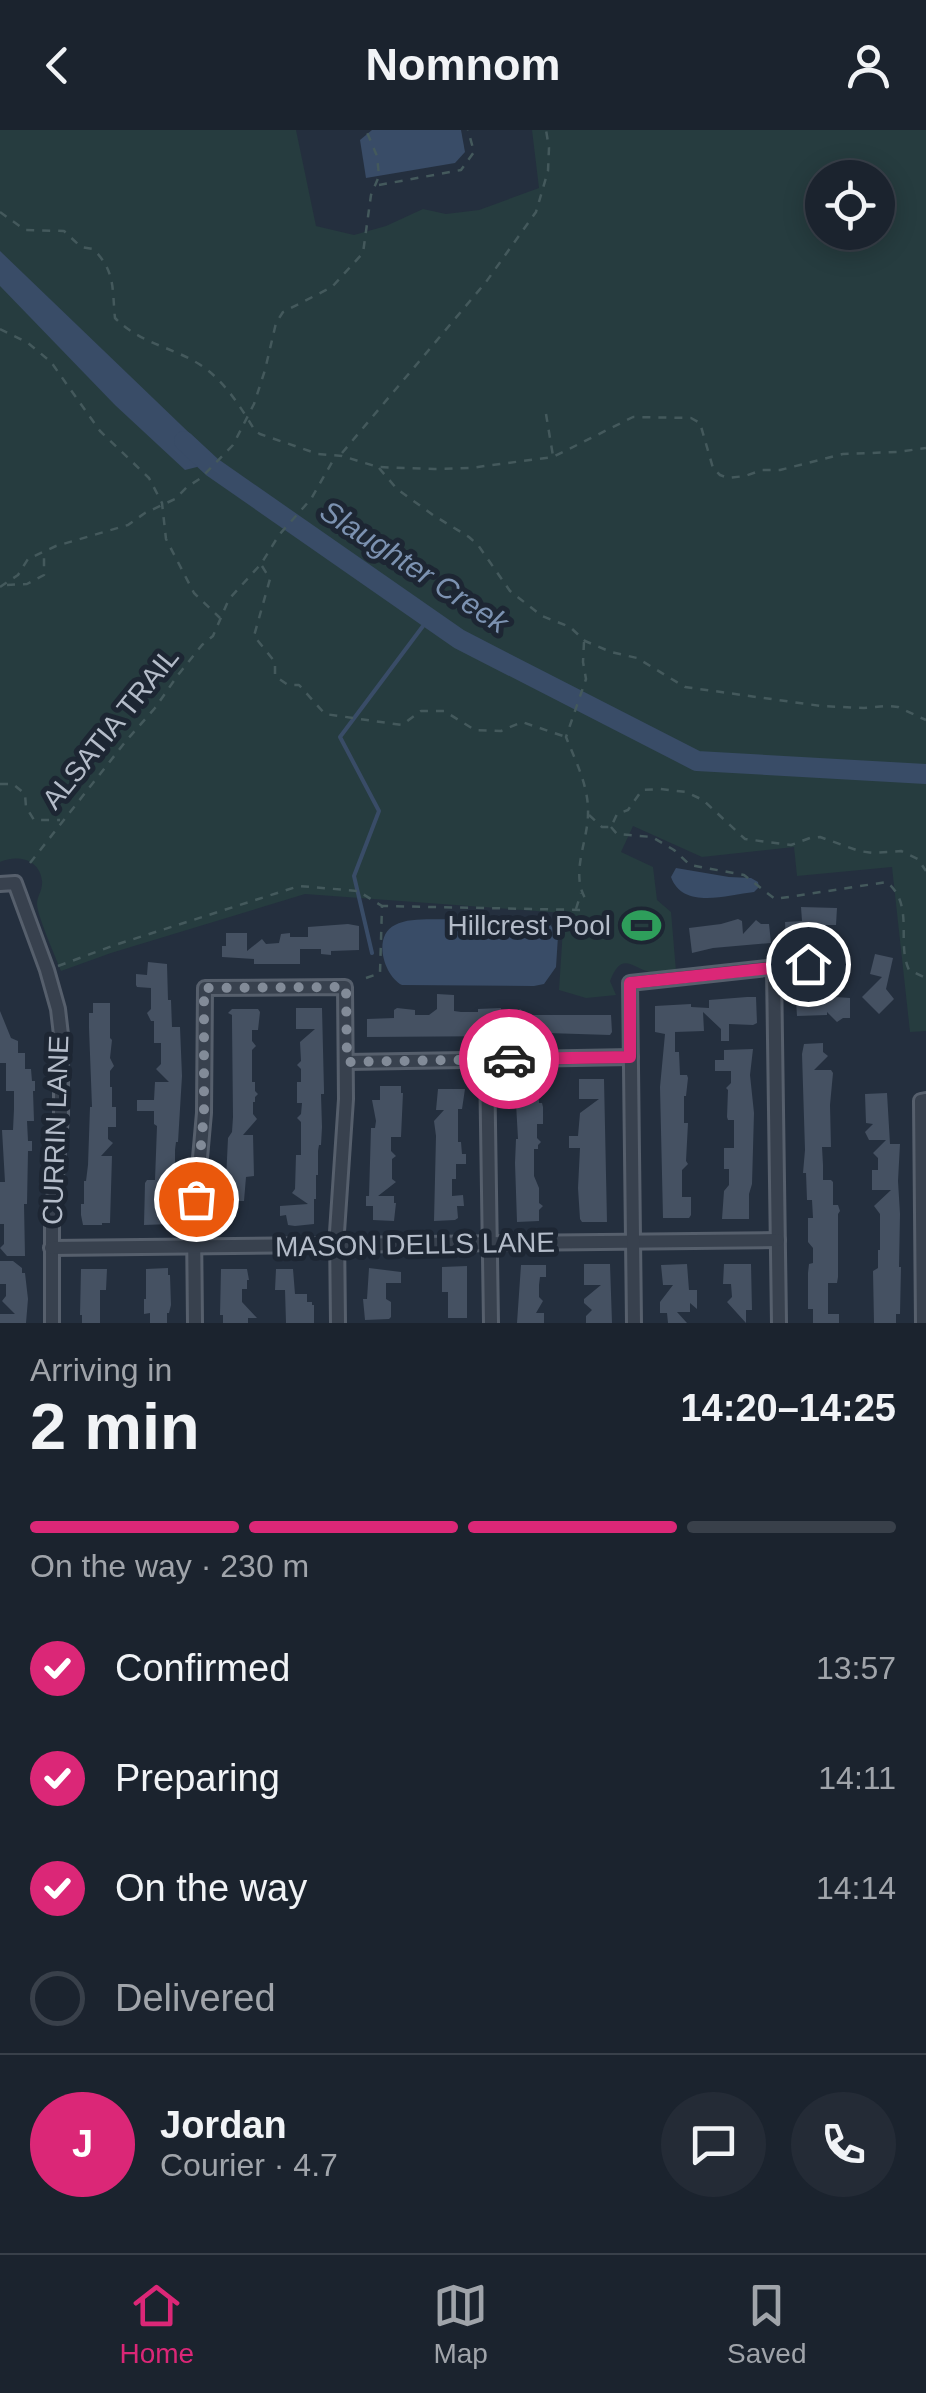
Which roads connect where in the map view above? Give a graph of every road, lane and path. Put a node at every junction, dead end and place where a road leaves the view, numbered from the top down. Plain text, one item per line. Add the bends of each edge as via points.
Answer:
1 (468, 130) edge
2 (546, 130) edge
3 (367, 132) edge
4 (376, 185) junction
5 (0, 212) edge
6 (0, 330) edge
7 (546, 414) dead end
8 (248, 419) junction
9 (926, 448) edge
10 (335, 455) junction
11 (342, 456) junction
12 (553, 458) junction
13 (378, 466) junction
14 (162, 503) junction
15 (44, 552) junction
16 (261, 564) junction
17 (3, 586) edge
18 (221, 619) junction
19 (584, 641) junction
20 (926, 720) edge
21 (566, 738) junction
22 (0, 784) edge
23 (588, 815) junction
24 (63, 820) junction
25 (611, 827) junction
26 (30, 863) dead end
27 (926, 871) edge
28 (0, 884) edge
29 (581, 893) junction
30 (586, 901) dead end
31 (382, 906) junction
32 (576, 910) junction
33 (583, 910) dead end
34 (831, 961) dead end
35 (57, 966) dead end
36 (774, 968) junction
37 (366, 978) dead end
38 (926, 978) edge
39 (630, 1057) junction
40 (487, 1059) junction
41 (347, 1062) junction
42 (924, 1100) edge
43 (778, 1240) junction
44 (632, 1242) junction
45 (924, 1242) edge
46 (490, 1243) junction
47 (337, 1245) junction
48 (194, 1246) junction
49 (51, 1248) junction
50 (52, 1323) edge
51 (195, 1323) edge
52 (338, 1323) edge
53 (490, 1323) edge
54 (634, 1323) edge
55 (779, 1323) edge
56 (923, 1323) edge

1 - 4 path via 474,152 461,170
2 - 11 path via 548,171 536,212
3 - 4 path via 377,156
4 - 8 path via 362,253 332,287 283,312 276,324
5 - 8 path via 26,230 64,232 93,248 108,265 119,323 202,366
6 - 14 path via 51,362 100,432 149,478
7 - 12 path
8 - 10 path via 265,436
8 - 14 path via 201,478
9 - 12 path via 842,454 728,478 713,468 700,423 646,416 628,418
10 - 11 path
10 - 16 path, ALSATIA TRAIL
11 - 13 path
12 - 13 path via 470,468
13 - 19 path via 397,489 470,537 510,591
14 - 15 path via 128,526
14 - 18 path via 166,540 194,593
15 - 17 path
15 - 17 path via 44,574
16 - 18 path, ALSATIA TRAIL via 229,599
16 - 21 path via 270,579 254,636 276,676 299,685 326,714 402,726 421,712 444,711 474,730 502,731 522,722
18 - 24 path, ALSATIA TRAIL via 214,636
19 - 20 path via 637,658 685,687 821,706 898,707
19 - 21 path via 586,679
21 - 23 path via 585,786
22 - 24 path via 26,794 34,820
23 - 25 path
23 - 29 path
24 - 26 path, ALSATIA TRAIL
25 - 27 path via 642,790 673,790 704,800 753,841 791,845 820,837 874,853 900,851
25 - 38 path via 617,834 652,837 690,865 744,875 775,899 887,882 900,897 908,970
28 - 49 street, CURRIN LANE via 15,883 58,1009 62,1100
29 - 30 path
29 - 32 path
31 - 32 path
31 - 35 path via 358,891 299,886
31 - 37 path via 380,973
32 - 33 path
34 - 36 street
36 - 39 street via 630,983
36 - 43 street
39 - 40 street
39 - 44 street
40 - 41 street
40 - 46 street
41 - 47 street
41 - 48 street via 346,987 204,988
42 - 45 street
43 - 44 street, MASON DELLS LANE
43 - 55 street
44 - 46 street, MASON DELLS LANE
44 - 54 street
45 - 56 street
46 - 47 street, MASON DELLS LANE
46 - 53 street
47 - 48 street, MASON DELLS LANE
47 - 52 street
48 - 49 street, MASON DELLS LANE
48 - 51 street
49 - 50 street, CURRIN LANE

